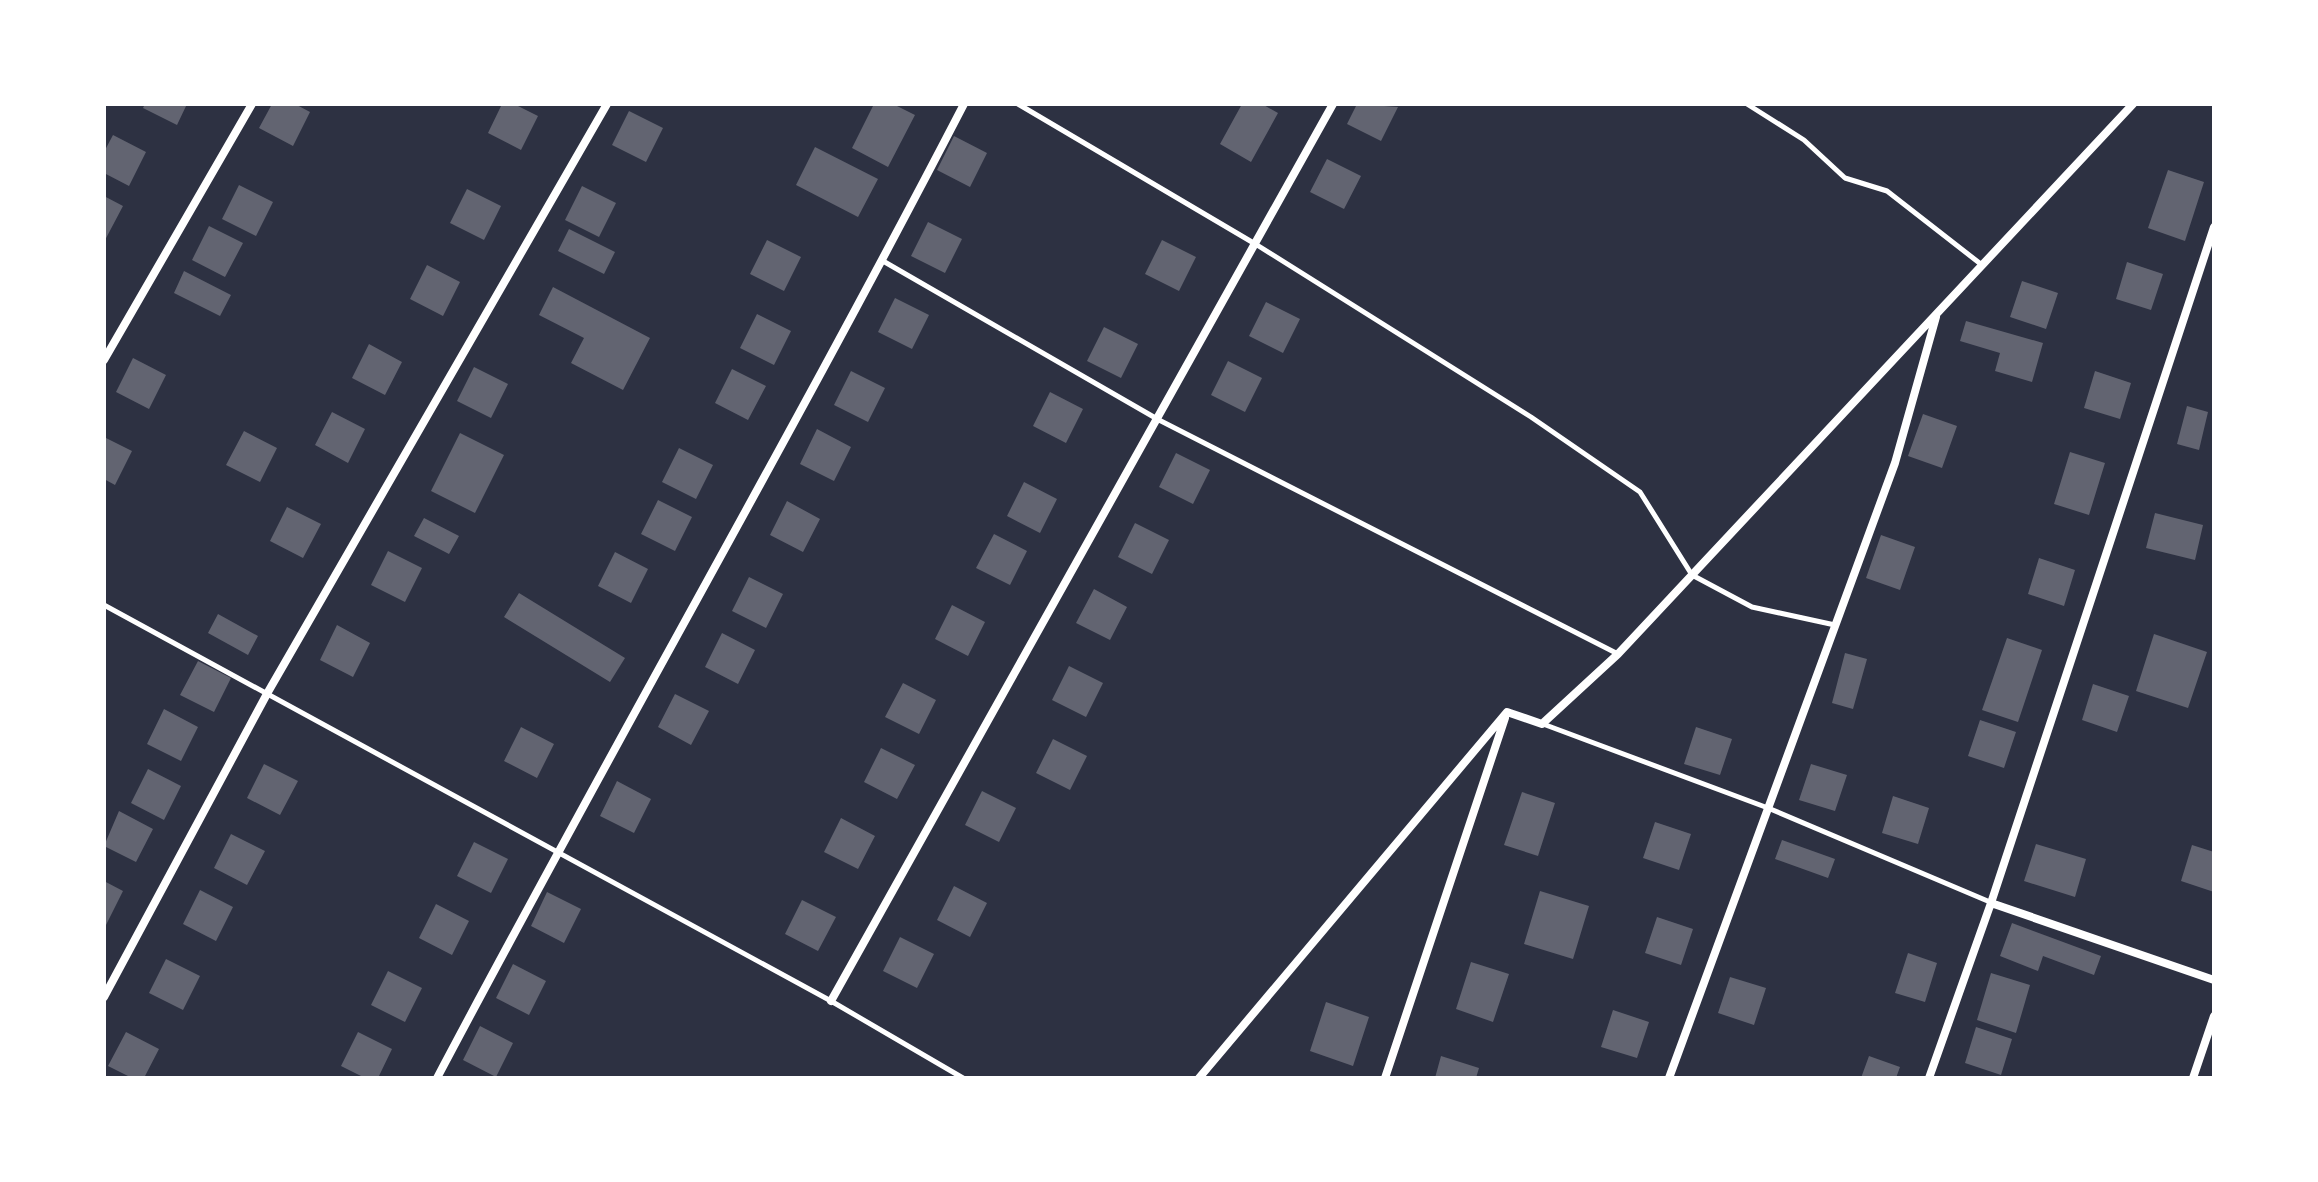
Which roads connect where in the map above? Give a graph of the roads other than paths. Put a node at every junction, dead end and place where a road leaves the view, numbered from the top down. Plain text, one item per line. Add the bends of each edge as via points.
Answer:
1 (252, 104) edge
2 (607, 104) edge
3 (964, 104) edge
4 (1018, 104) edge
5 (1333, 104) edge
6 (1747, 104) edge
7 (2133, 104) edge
8 (2214, 227) edge
9 (1257, 245) junction
10 (883, 261) junction
11 (1982, 265) junction
12 (1937, 313) junction
13 (104, 360) edge
14 (1159, 420) junction
15 (1692, 575) junction
16 (104, 605) edge
17 (1835, 625) junction
18 (1618, 654) junction
19 (268, 692) junction
20 (1507, 712) junction
21 (1542, 724) junction
22 (1768, 808) junction
23 (556, 853) junction
24 (1991, 903) junction
25 (2214, 980) edge
26 (104, 997) edge
27 (831, 1001) junction
28 (2214, 1016) edge
29 (437, 1078) edge
30 (963, 1078) edge
31 (1199, 1078) edge
32 (1385, 1078) edge
33 (1669, 1078) edge
34 (1929, 1078) edge
35 (2193, 1078) edge

1 - 13 street
2 - 19 street
3 - 10 street
4 - 9 lane
5 - 9 street
6 - 11 lane via 1804,140 1845,178 1887,191
7 - 11 street
8 - 24 street
9 - 14 street
9 - 15 lane via 1640,492
10 - 14 lane
10 - 23 street
11 - 12 street
12 - 15 street
12 - 17 street via 1895,463
14 - 18 lane
14 - 27 street
15 - 17 lane via 1752,607
15 - 18 street
16 - 19 lane
17 - 22 street
18 - 21 street
19 - 23 lane
19 - 26 street
20 - 21 street
20 - 31 street
20 - 32 street
21 - 22 lane
22 - 24 lane
22 - 33 street
23 - 27 lane
23 - 29 street
24 - 25 street
24 - 34 street
27 - 30 lane
28 - 35 street

